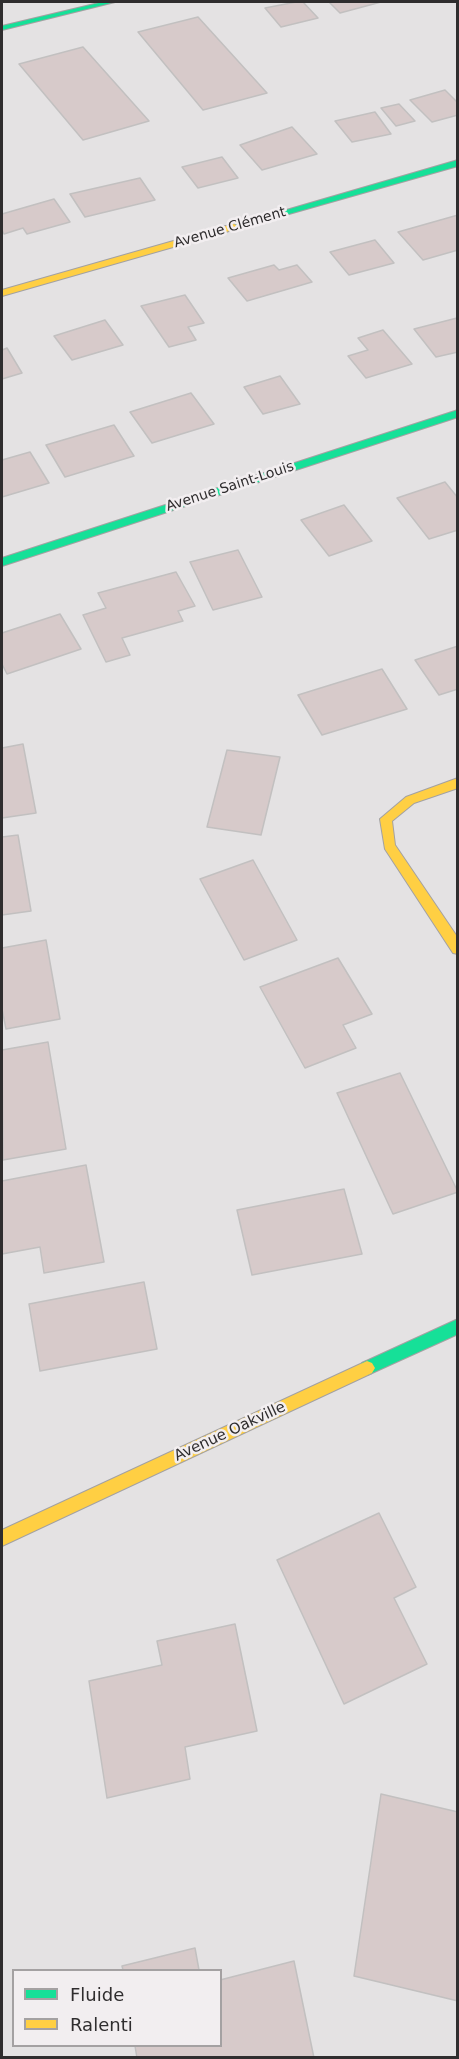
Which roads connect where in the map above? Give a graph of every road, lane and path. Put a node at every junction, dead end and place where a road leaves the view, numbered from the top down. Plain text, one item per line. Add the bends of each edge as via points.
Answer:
1 (111, 2) edge
2 (2, 28) edge
3 (458, 163) edge
4 (2, 293) edge
5 (458, 413) edge
6 (2, 562) edge
7 (458, 783) edge
8 (458, 949) edge
9 (458, 1326) edge
10 (2, 1538) edge

1 - 2 street
3 - 4 street, Avenue Clément
5 - 6 street, Avenue Saint-Louis
7 - 8 street via 410,800 386,819 389,846
9 - 10 street, Avenue Oakville

